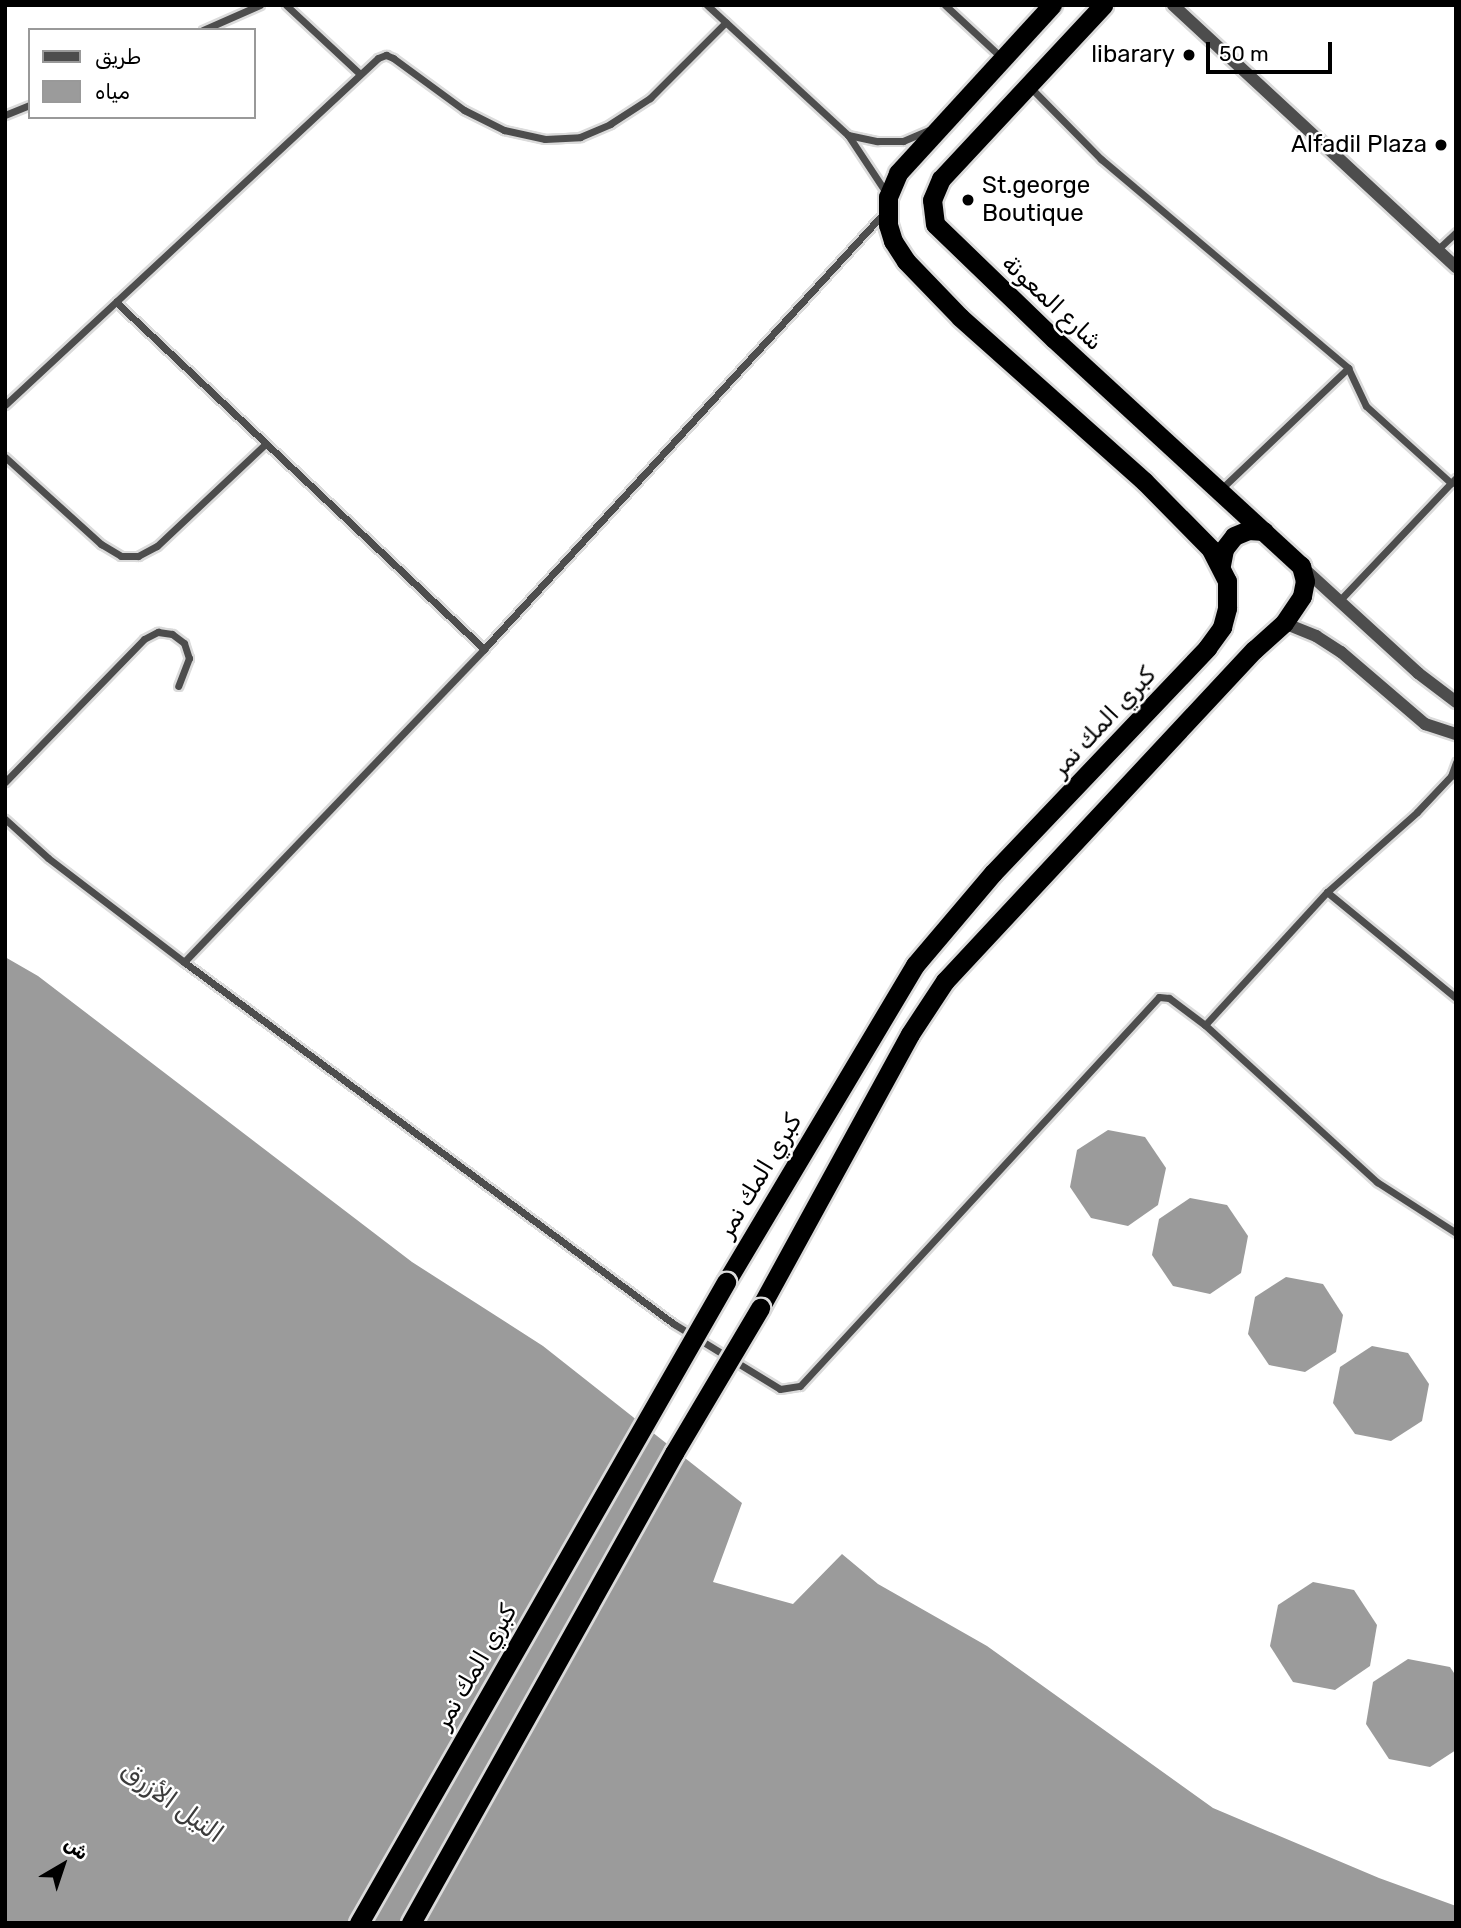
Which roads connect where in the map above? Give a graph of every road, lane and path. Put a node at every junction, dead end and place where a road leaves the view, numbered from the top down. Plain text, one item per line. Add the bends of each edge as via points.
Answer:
1 (260, 5) edge
2 (286, 5) edge
3 (707, 5) edge
4 (945, 5) edge
5 (1052, 5) edge
6 (1103, 5) edge
7 (1173, 5) edge
8 (726, 22) junction
9 (208, 28) edge
10 (1003, 59) junction
11 (360, 74) junction
12 (1029, 86) junction
13 (28, 106) edge
14 (5, 116) edge
15 (942, 124) junction
16 (848, 135) junction
17 (888, 203) junction
18 (1456, 232) edge
19 (1437, 250) junction
20 (1456, 267) edge
21 (116, 302) junction
22 (1348, 368) junction
23 (5, 405) edge
24 (264, 445) junction
25 (5, 457) edge
26 (1453, 480) edge
27 (1219, 491) junction
28 (1265, 531) junction
29 (1221, 565) junction
30 (1301, 566) junction
31 (1340, 600) junction
32 (1284, 623) junction
33 (484, 649) junction
34 (178, 686) dead end
35 (1456, 702) edge
36 (1456, 734) edge
37 (1456, 762) edge
38 (5, 782) edge
39 (5, 819) edge
40 (1327, 892) junction
41 (184, 962) junction
42 (1456, 998) edge
43 (1205, 1026) junction
44 (1456, 1233) edge
45 (359, 1923) edge
46 (411, 1923) edge

1 - 9 street
2 - 11 street
3 - 8 street
4 - 10 street
5 - 10 highway
6 - 12 highway, شارع المعونة
7 - 19 street
8 - 11 street via 650,98 580,137 545,139 504,130 464,110 386,55
8 - 16 street
10 - 15 highway
11 - 21 street
12 - 22 street via 1101,159
12 - 27 highway, شارع المعونة via 941,179 932,200 936,224
13 - 14 street
15 - 16 street via 903,141
15 - 17 highway via 898,173
16 - 17 street
17 - 29 highway, كبري المك نمر via 893,241 906,261 960,317 1178,516
17 - 33 street
18 - 19 street
19 - 20 street
21 - 23 street
21 - 24 street
22 - 26 street via 1366,406
22 - 27 street
24 - 25 street via 157,546 138,556 121,556 101,544
24 - 33 street
26 - 31 street
27 - 28 highway, شارع المعونة
28 - 29 highway via 1248,530 1234,536 1224,549
28 - 30 highway, شارع المعونة
29 - 45 highway, كبري المك نمر, bridge via 1229,592 1222,627 1214,638 993,873 930,946 888,1007
30 - 31 street
30 - 32 highway via 1302,596
31 - 35 street
32 - 36 street via 1317,636 1340,652 1425,724
32 - 46 highway, bridge via 945,981 910,1034
33 - 41 street
34 - 38 street via 189,658 184,643 172,634 158,632 144,639
37 - 40 street via 1451,776 1417,812
39 - 41 street via 48,858
40 - 42 street
40 - 43 street
41 - 43 street via 674,1324 780,1390 800,1386 1159,997 1169,998
43 - 44 street via 1377,1182

